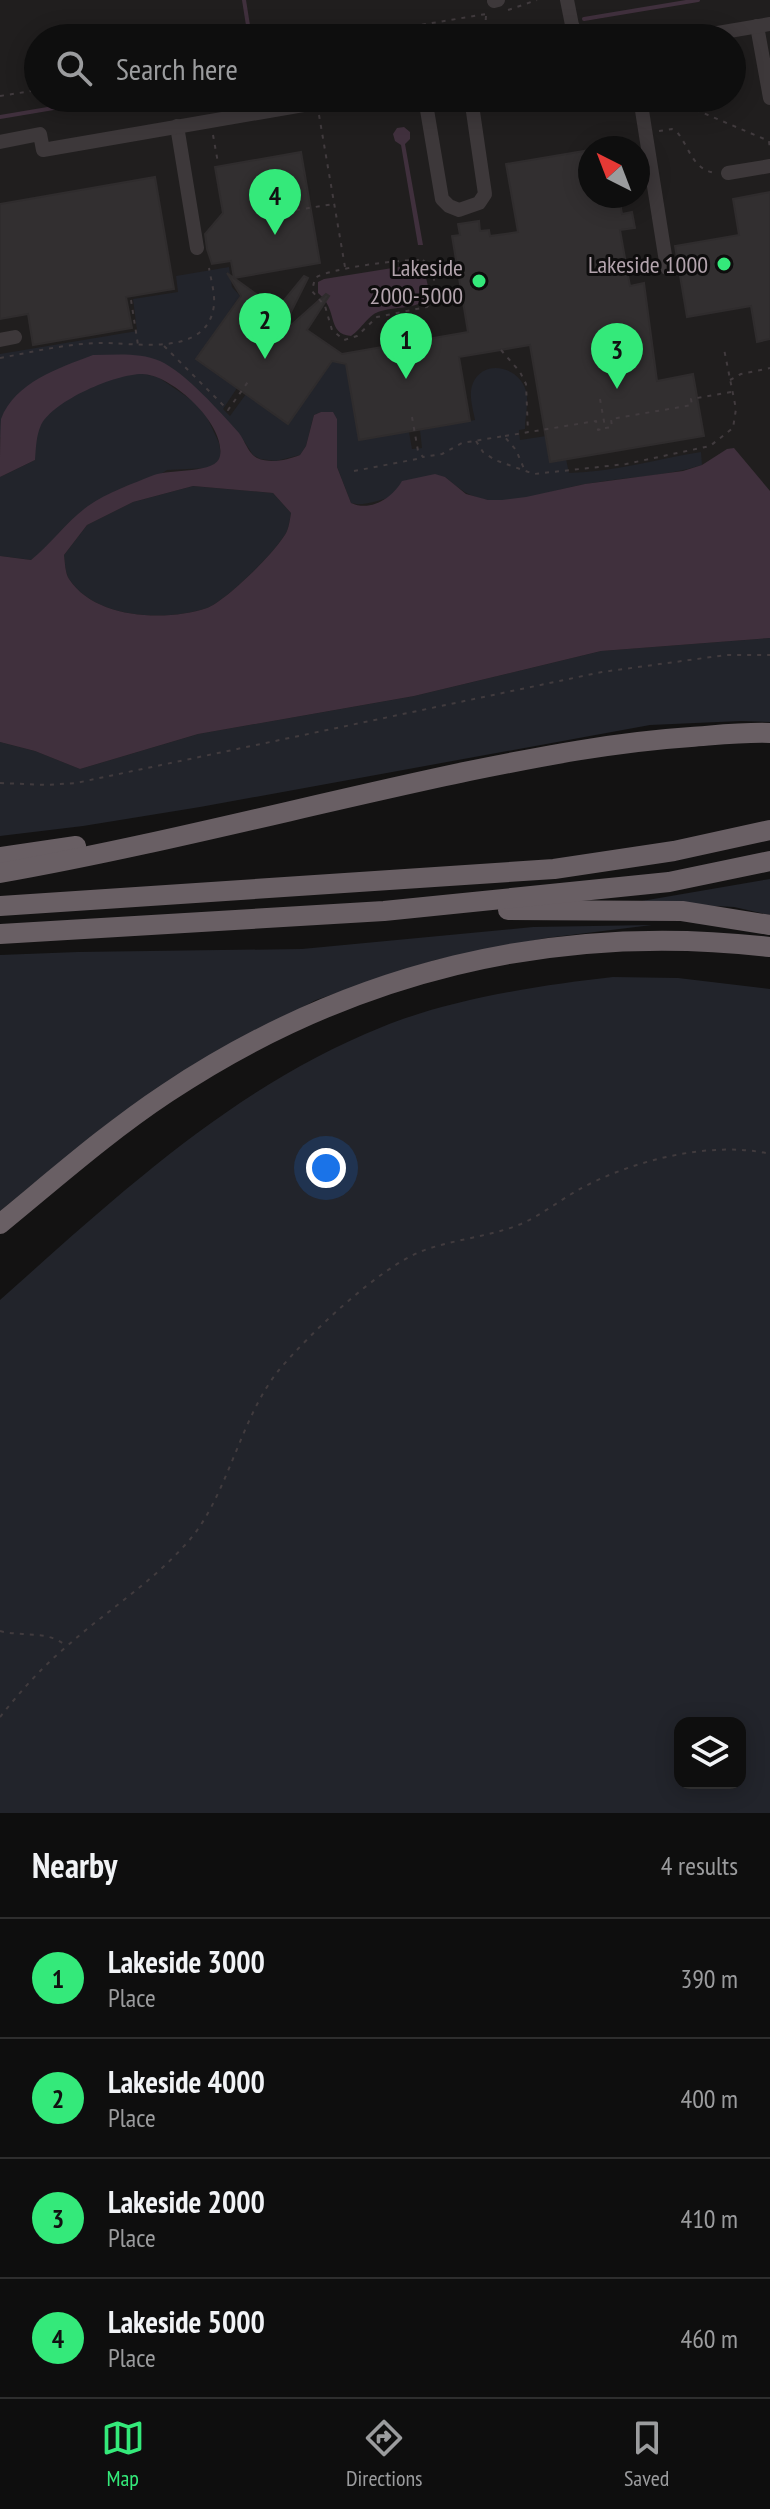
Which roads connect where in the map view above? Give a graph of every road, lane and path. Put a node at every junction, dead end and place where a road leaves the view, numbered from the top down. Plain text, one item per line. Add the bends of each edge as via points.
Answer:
1 (537, 0) edge
2 (567, 0) edge
3 (496, 4) edge
4 (571, 21) junction
5 (433, 24) edge
6 (485, 24) edge
7 (569, 24) edge
8 (572, 24) edge
9 (764, 25) edge
10 (767, 66) edge
11 (24, 92) edge
12 (0, 96) edge
13 (770, 98) edge
14 (259, 112) edge
15 (319, 112) edge
16 (427, 112) edge
17 (473, 112) edge
18 (642, 112) edge
19 (701, 112) edge
20 (177, 126) junction
21 (646, 134) junction
22 (214, 138) dead end
23 (0, 142) edge
24 (770, 150) edge
25 (218, 163) dead end
26 (770, 166) edge
27 (728, 173) joint
28 (334, 204) junction
29 (296, 210) dead end
30 (197, 248) dead end
31 (209, 268) dead end
32 (667, 268) dead end
33 (345, 269) junction
34 (131, 300) dead end
35 (15, 337) dead end
36 (0, 340) edge
37 (138, 345) junction
38 (164, 345) junction
39 (724, 349) dead end
40 (501, 350) dead end
41 (0, 358) edge
42 (770, 368) edge
43 (250, 379) dead end
44 (730, 380) junction
45 (732, 392) junction
46 (600, 399) dead end
47 (412, 417) dead end
48 (605, 428) junction
49 (528, 433) junction
50 (504, 436) junction
51 (476, 441) junction
52 (423, 457) junction
53 (354, 471) dead end
54 (526, 472) junction
55 (770, 655) edge
56 (770, 733) edge
57 (0, 783) edge
58 (242, 822) junction
59 (770, 830) edge
60 (0, 857) edge
61 (770, 861) edge
62 (0, 873) edge
63 (0, 906) edge
64 (384, 911) junction
65 (770, 925) edge
66 (0, 934) edge
67 (770, 947) edge
68 (770, 1154) edge
69 (0, 1224) edge
70 (0, 1631) edge
71 (66, 1646) junction
72 (0, 1717) edge

1 - 3 path
2 - 4 lane
4 - 7 lane
4 - 8 lane
5 - 6 path via 486,14
9 - 10 lane
10 - 13 lane
11 - 12 path
14 - 20 lane
15 - 28 path
16 - 17 lane via 442,199 459,210 479,203 485,194
18 - 21 lane
19 - 24 path via 769,141
20 - 23 lane via 43,150 40,134
20 - 30 lane
21 - 27 path via 672,129 706,171
21 - 32 lane
22 - 25 path
26 - 27 lane
28 - 29 path
28 - 33 path
31 - 38 path via 214,297 210,317 192,337
33 - 33 path via 423,260 432,272 434,295 427,307 377,317 357,336 344,340 332,330 325,306 311,286 315,278
34 - 37 path
35 - 36 lane
37 - 38 path
37 - 41 path via 81,344
38 - 43 path via 228,410
39 - 44 path
40 - 49 path via 526,384
42 - 44 path
44 - 45 path
45 - 48 path via 611,419 612,427
45 - 54 path via 733,428 710,446 626,464
46 - 48 path
47 - 52 path
48 - 49 path via 598,430 596,421
49 - 50 path
50 - 51 path
50 - 54 path
51 - 52 path
51 - 54 path via 495,460
52 - 53 path
55 - 57 path via 726,655 602,672 76,783
56 - 58 highway via 554,753
58 - 60 highway via 207,822
58 - 62 highway
59 - 63 highway via 554,869
61 - 64 highway via 669,882
64 - 65 highway via 682,911
64 - 66 highway
67 - 69 highway via 631,940 555,946 484,957 365,993 297,1021 166,1093
68 - 71 path via 713,1148 611,1174 525,1223 444,1244 395,1265 304,1342 278,1372 186,1545
70 - 71 path via 50,1636
71 - 72 path

